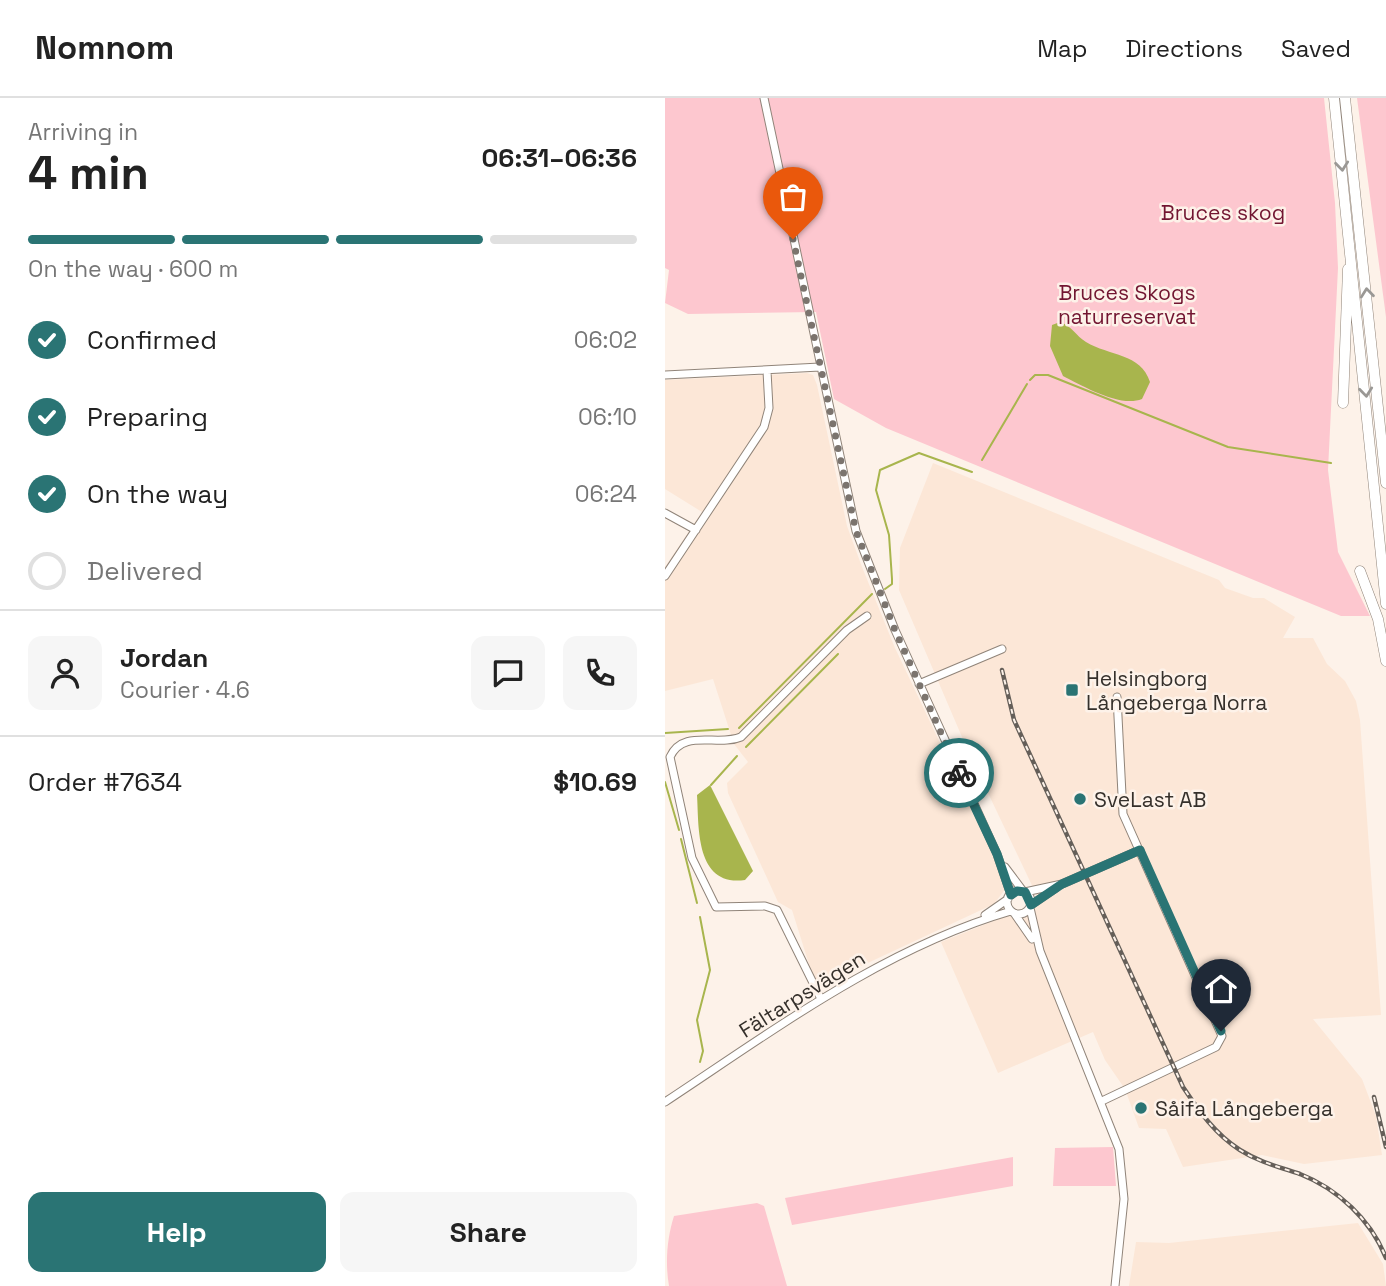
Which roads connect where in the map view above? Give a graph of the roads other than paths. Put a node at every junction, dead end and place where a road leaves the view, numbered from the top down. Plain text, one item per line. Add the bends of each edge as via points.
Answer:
1 (764, 98) edge
2 (1334, 98) edge
3 (1345, 98) edge
4 (1349, 230) junction
5 (820, 367) junction
6 (767, 370) junction
7 (665, 375) edge
8 (1343, 403) dead end
9 (1386, 483) edge
10 (665, 513) edge
11 (696, 530) junction
12 (1360, 571) dead end
13 (665, 576) edge
14 (1386, 604) edge
15 (867, 616) dead end
16 (1002, 649) dead end
17 (1386, 661) edge
18 (919, 684) junction
19 (1117, 697) dead end
20 (1140, 850) junction
21 (997, 854) junction
22 (1062, 884) junction
23 (1024, 892) junction
24 (1009, 897) junction
25 (1030, 906) junction
26 (1013, 912) junction
27 (964, 928) junction
28 (1040, 951) junction
29 (821, 999) junction
30 (1102, 1101) junction
31 (665, 1102) edge
32 (1115, 1286) edge

1 - 5 street
2 -> 4 highway
9 -> 3 highway
4 - 8 highway
4 -> 14 highway
5 - 6 street
5 - 18 street via 856,531
6 - 7 street
6 - 11 street via 769,408 764,427
10 - 11 street
11 - 13 street
12 - 17 highway via 1378,619
15 - 29 street via 847,630 741,737 686,741 670,757 692,858 716,907 765,906 777,911
16 - 18 street
18 - 21 street
19 - 20 street via 1122,807
20 - 22 street
20 - 30 street via 1222,1037 1216,1047
21 - 23 street
21 - 24 street
22 - 23 street, Fältarpsvägen
22 - 25 street
23 - 24 street, Fältarpsvägen
23 - 25 street
24 - 26 street
24 - 27 street, Fältarpsvägen
25 - 26 street, Fältarpsvägen via 1023,914
25 - 28 street
26 - 27 street, Fältarpsvägen
26 - 28 street
27 - 29 street, Fältarpsvägen
28 - 30 street
29 - 31 street, Fältarpsvägen
30 - 32 street via 1117,1142 1123,1180

